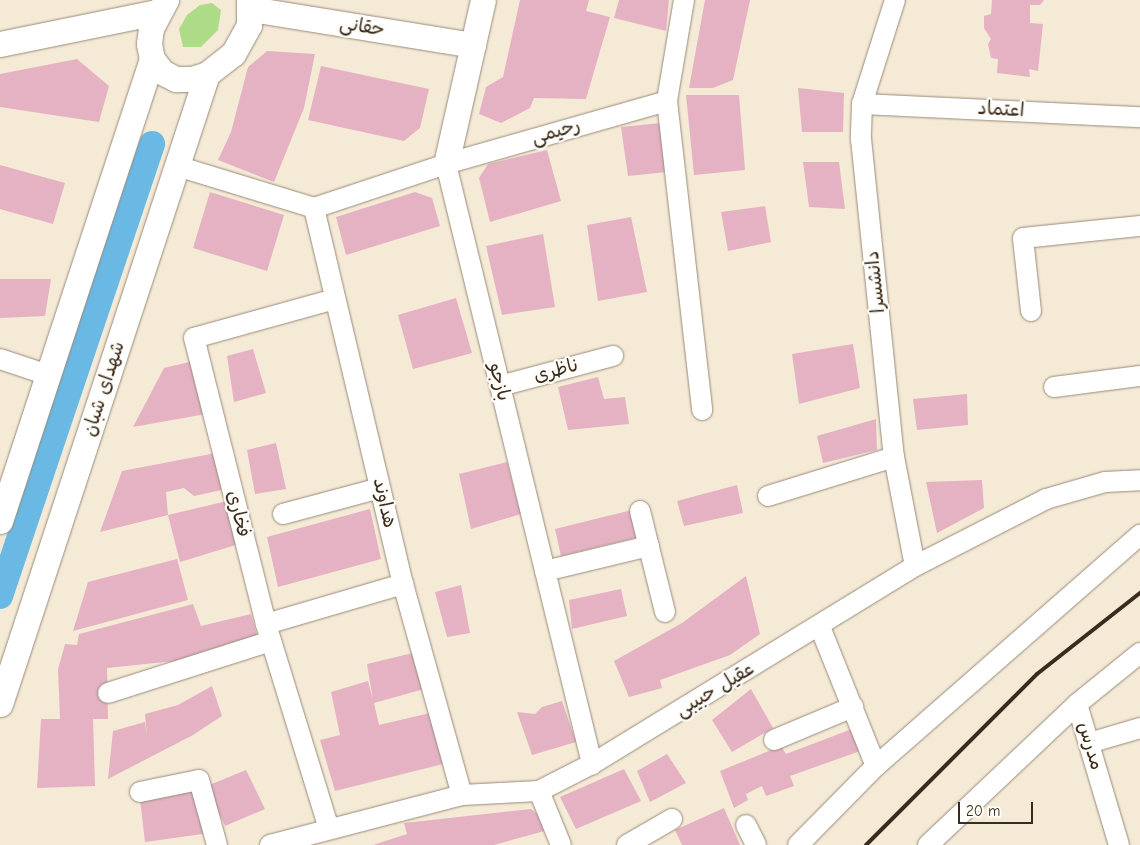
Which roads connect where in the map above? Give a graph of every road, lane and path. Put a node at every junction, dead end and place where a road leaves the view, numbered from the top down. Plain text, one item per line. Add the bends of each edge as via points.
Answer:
1 (483, 0) edge
2 (684, 0) edge
3 (895, 0) edge
4 (250, 4) edge
5 (162, 6) edge
6 (0, 44) edge
7 (473, 46) junction
8 (152, 59) junction
9 (207, 74) junction
10 (667, 101) junction
11 (862, 104) junction
12 (1140, 117) edge
13 (446, 164) junction
14 (177, 166) junction
15 (314, 208) junction
16 (1140, 226) edge
17 (336, 299) junction
18 (1031, 311) dead end
19 (613, 356) dead end
20 (0, 359) edge
21 (48, 375) junction
22 (1140, 376) edge
23 (500, 386) junction
24 (1054, 387) dead end
25 (702, 410) dead end
26 (894, 457) junction
27 (8, 476) edge
28 (1140, 480) edge
29 (380, 488) junction
30 (768, 496) dead end
31 (640, 511) dead end
32 (283, 514) dead end
33 (0, 521) edge
34 (1140, 535) edge
35 (649, 546) junction
36 (916, 566) junction
37 (545, 571) junction
38 (403, 584) junction
39 (665, 612) dead end
40 (820, 627) junction
41 (269, 633) junction
42 (1140, 653) edge
43 (108, 693) dead end
44 (0, 704) edge
45 (1077, 704) junction
46 (852, 707) junction
47 (1140, 728) edge
48 (774, 740) dead end
49 (1089, 742) junction
50 (592, 764) junction
51 (876, 766) junction
52 (539, 791) junction
53 (140, 792) dead end
54 (462, 795) junction
55 (672, 819) dead end
56 (746, 825) dead end
57 (329, 829) junction
58 (217, 845) edge
59 (270, 845) edge
60 (561, 845) edge
61 (627, 845) edge
62 (756, 845) edge
63 (798, 845) edge
64 (928, 845) edge
65 (1120, 845) edge

1 - 7 street, بازجو
2 - 10 street
3 - 11 street, دانشسرا
4 - 7 street, حقانی
4 - 9 street via 243,40 233,54
5 - 6 street
5 - 8 street via 149,44
7 - 13 street, بازجو
8 - 9 street via 162,72 176,79
8 - 21 street
9 - 14 street, شهدای شبان
10 - 13 street, رحیمی
10 - 25 street
11 - 12 street, اعتماد
11 - 26 street, دانشسرا via 860,139
13 - 15 street, رحیمی
13 - 23 street, بازجو
14 - 15 street
14 - 44 street, شهدای شبان
15 - 17 street, هداوند
16 - 18 street via 1023,238
17 - 29 street, هداوند
17 - 41 street, فخاری via 194,338
19 - 23 street, ناظری
20 - 21 street
21 - 27 street
22 - 24 street
23 - 37 street, بازجو
26 - 30 street
26 - 36 street, دانشسرا
27 - 33 street
28 - 36 street, عقیل حبیبی via 1105,482 1046,499
29 - 32 street
29 - 38 street, هداوند
31 - 35 street
34 - 51 street
35 - 37 street
35 - 39 street
36 - 40 street, عقیل حبیبی
37 - 50 street, بازجو
38 - 41 street
38 - 54 street, هداوند
40 - 46 street
40 - 50 street, عقیل حبیبی
41 - 43 street
41 - 57 street, فخاری
42 - 45 street
45 - 49 street, مدرس
45 - 64 street
46 - 48 street
46 - 51 street
47 - 49 street
49 - 65 street, مدرس
50 - 52 street, عقیل حبیبی
51 - 63 street
52 - 54 street, عقیل حبیبی
52 - 60 street
53 - 58 street via 199,780
54 - 57 street, عقیل حبیبی
55 - 61 street
56 - 62 street
57 - 59 street, عقیل حبیبی

